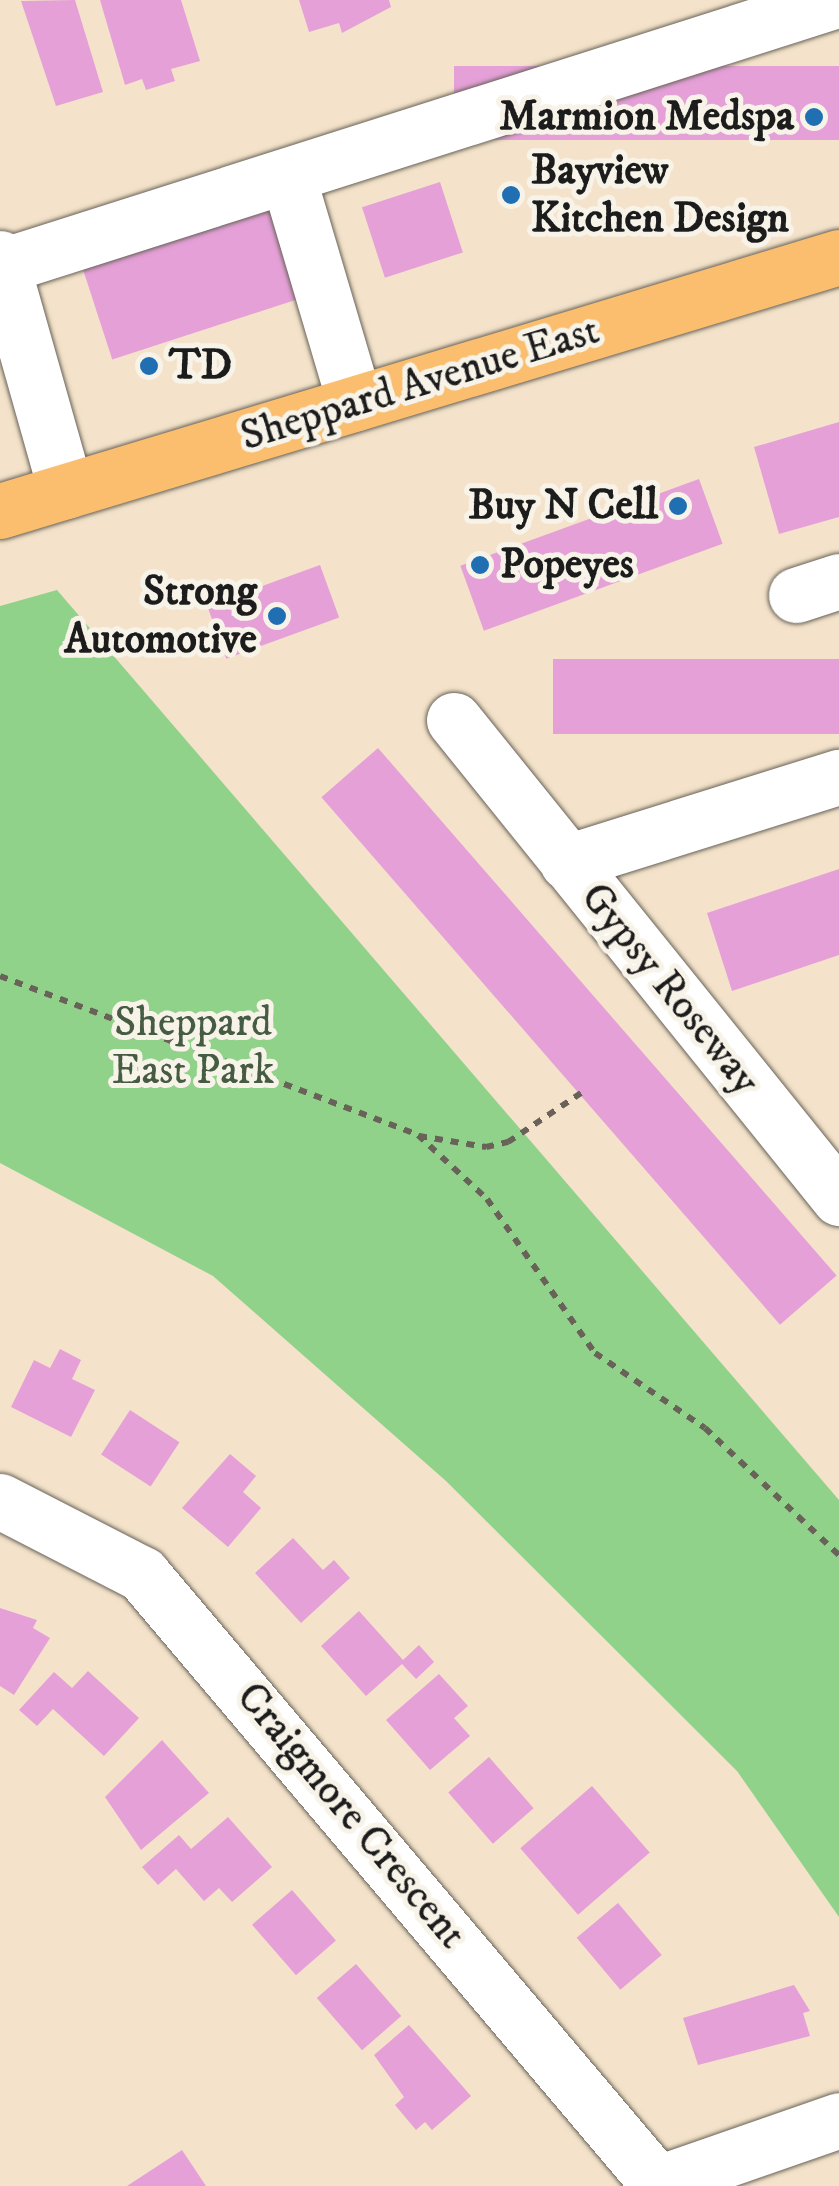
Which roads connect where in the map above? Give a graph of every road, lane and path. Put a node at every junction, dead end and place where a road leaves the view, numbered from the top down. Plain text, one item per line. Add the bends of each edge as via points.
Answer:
1 (836, 0) edge
2 (288, 177) junction
3 (839, 256) edge
4 (1, 262) edge
5 (355, 403) junction
6 (66, 490) junction
7 (0, 510) edge
8 (454, 720) dead end
9 (839, 778) edge
10 (567, 862) junction
11 (0, 976) edge
12 (581, 1093) dead end
13 (418, 1135) junction
14 (839, 1198) edge
15 (0, 1502) edge
16 (839, 1555) edge
17 (839, 2120) edge
18 (654, 2185) edge

1 - 2 street
2 - 4 street
2 - 5 street
3 - 5 main road, Sheppard Avenue East
4 - 6 street
5 - 6 main road, Sheppard Avenue East
6 - 7 main road, Sheppard Avenue East
8 - 10 street
9 - 10 street, Gypsy Roseway
10 - 14 street, Gypsy Roseway
11 - 13 path
12 - 13 path via 508,1142 486,1147
13 - 16 path via 487,1199 595,1353 705,1428
15 - 18 street, Craigmore Crescent via 142,1574
17 - 18 street

